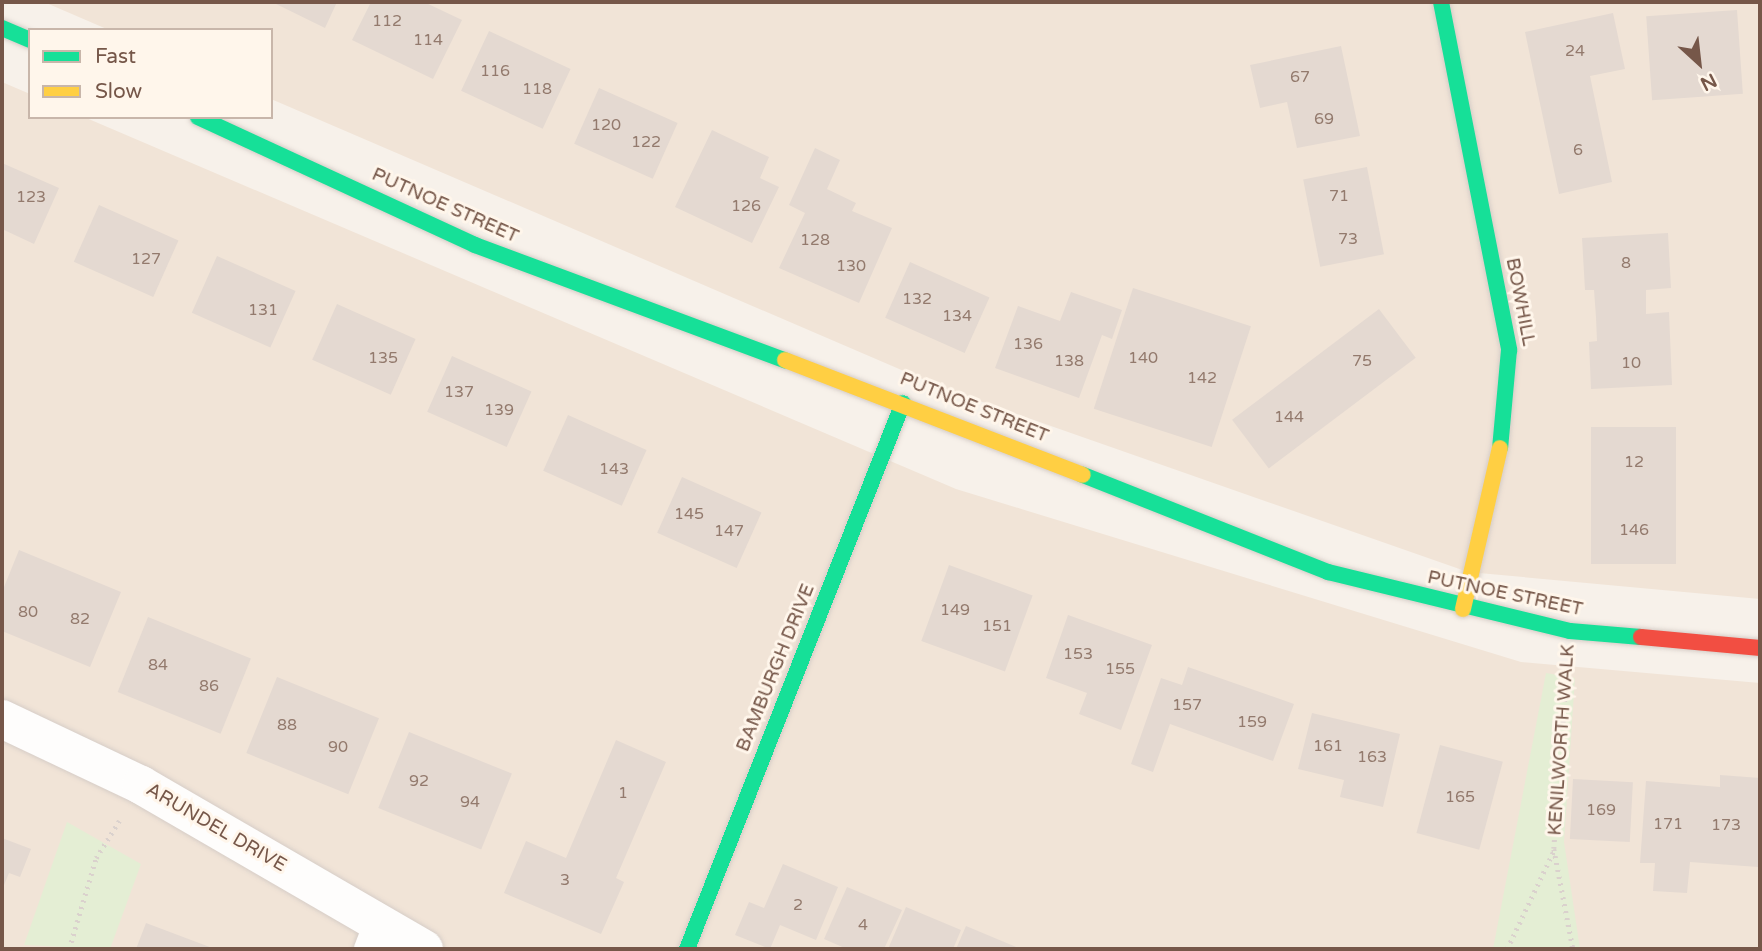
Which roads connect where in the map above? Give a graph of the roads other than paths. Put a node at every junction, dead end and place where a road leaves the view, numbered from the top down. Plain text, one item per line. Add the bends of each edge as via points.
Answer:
1 (1441, 2) edge
2 (2, 28) edge
3 (28, 39) edge
4 (202, 119) edge
5 (903, 403) junction
6 (1463, 609) junction
7 (1760, 648) edge
8 (2, 719) edge
9 (373, 935) edge
10 (424, 949) edge
11 (687, 949) edge

1 - 6 street, BOWHILL via 1509,350 1502,440
2 - 3 street
4 - 5 street, PUTNOE STREET via 475,245
5 - 6 street, PUTNOE STREET via 1328,572
5 - 11 street, BAMBURGH DRIVE
6 - 7 street, PUTNOE STREET via 1570,631
8 - 9 street, ARUNDEL DRIVE via 141,785
9 - 10 street, ARUNDEL DRIVE

